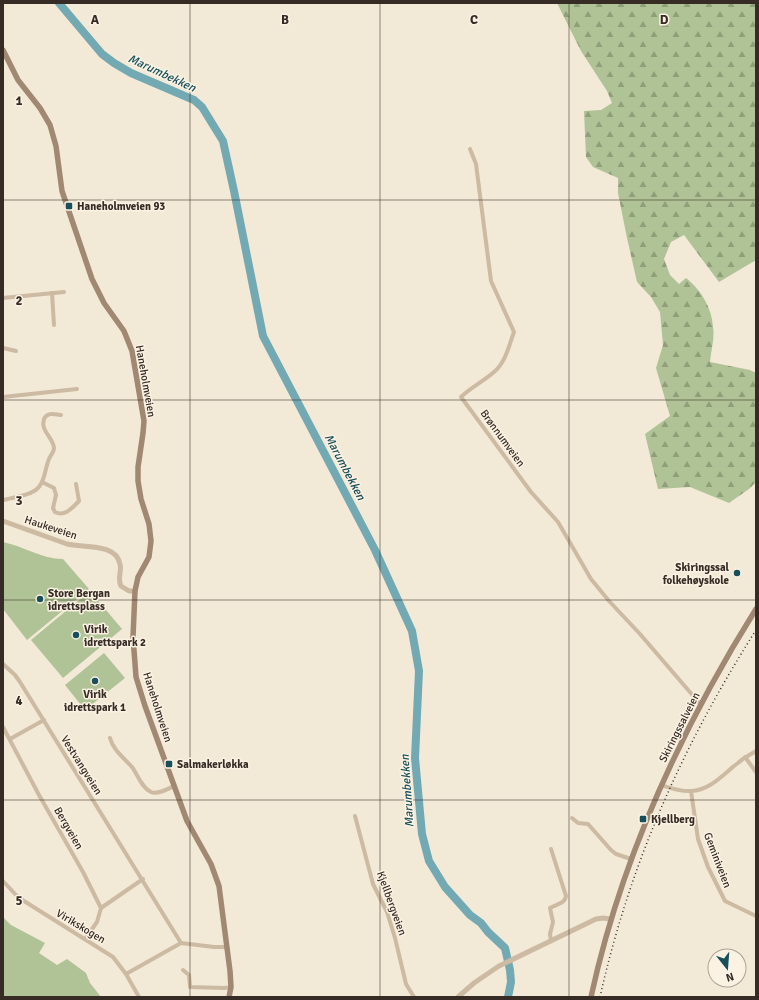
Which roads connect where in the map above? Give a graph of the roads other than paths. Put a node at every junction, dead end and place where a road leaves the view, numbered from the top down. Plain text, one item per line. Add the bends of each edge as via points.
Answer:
1 (3, 50) edge
2 (470, 149) dead end
3 (52, 292) junction
4 (64, 292) dead end
5 (3, 298) edge
6 (54, 325) dead end
7 (3, 348) edge
8 (16, 351) dead end
9 (77, 389) dead end
10 (3, 397) edge
11 (61, 415) dead end
12 (42, 482) junction
13 (76, 484) dead end
14 (3, 500) edge
15 (3, 521) edge
16 (135, 591) junction
17 (756, 609) edge
18 (3, 664) edge
19 (701, 705) junction
20 (44, 720) junction
21 (3, 727) edge
22 (110, 738) dead end
23 (10, 739) junction
24 (756, 751) edge
25 (745, 757) junction
26 (756, 772) edge
27 (661, 785) junction
28 (174, 786) junction
29 (691, 791) junction
30 (355, 816) dead end
31 (572, 818) dead end
32 (551, 849) dead end
33 (631, 860) junction
34 (143, 879) junction
35 (3, 881) edge
36 (101, 908) junction
37 (756, 916) edge
38 (610, 919) junction
39 (85, 939) junction
40 (551, 941) junction
41 (181, 943) junction
42 (226, 947) junction
43 (184, 970) dead end
44 (126, 974) junction
45 (231, 987) junction
46 (139, 997) edge
47 (229, 997) edge
48 (414, 997) edge
49 (458, 997) edge
50 (591, 997) edge

1 - 16 main road, Haneholmveien via 18,80 50,125 56,146 62,190 92,279 104,303 124,331 133,355 144,421 138,481 151,541 149,557 138,577
2 - 19 street, Brønnumveien via 476,164 490,281 514,332 507,352 496,371 461,397 531,492 558,522 591,579
3 - 4 street
3 - 5 street
3 - 6 street
7 - 8 street
9 - 10 street
11 - 12 street via 49,415 44,422 44,428 54,449
12 - 13 street via 54,488 56,495 53,508 60,514 79,501
12 - 14 street via 32,493
15 - 16 street, Haukeveien via 77,547 112,551 120,562 121,586
16 - 28 main road, Haneholmveien via 133,637 136,677
17 - 19 main road, Skiringssalveien
18 - 20 street, Vestvangveien via 15,675
19 - 27 main road, Skiringssalveien
20 - 23 street
20 - 34 street, Vestvangveien
21 - 23 street, Bergveien
22 - 28 street via 113,746 149,791 154,793
23 - 36 street, Bergveien
24 - 25 street
25 - 26 street
25 - 29 street via 710,785
27 - 29 street
27 - 33 main road, Skiringssalveien
28 - 42 main road, Haneholmveien via 187,822 218,880
29 - 37 street, Geminiveien via 698,839 724,901
30 - 48 street, Kjellbergveien via 373,884 387,912 406,984
31 - 33 street via 578,823 588,824 611,850
32 - 40 street via 566,896 563,903 550,908 553,922
33 - 38 main road, Skiringssalveien
34 - 36 street
34 - 41 street, Vestvangveien
35 - 39 street, Virikskogen via 24,902
36 - 39 street via 97,922
38 - 40 street via 599,918
38 - 50 main road, Skiringssalveien
39 - 44 street, Virikskogen via 113,957
40 - 49 street via 505,962 478,979
41 - 42 street
41 - 44 street
42 - 45 main road, Haneholmveien
43 - 45 street via 189,975 190,987
44 - 46 street, Virikskogen
45 - 47 main road, Haneholmveien

